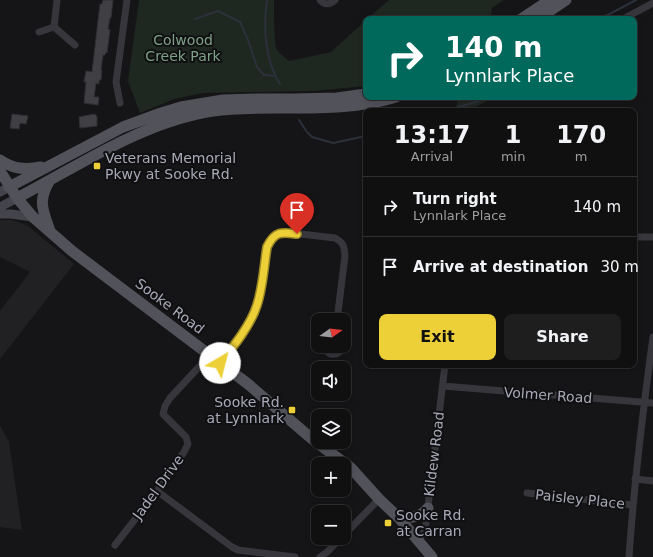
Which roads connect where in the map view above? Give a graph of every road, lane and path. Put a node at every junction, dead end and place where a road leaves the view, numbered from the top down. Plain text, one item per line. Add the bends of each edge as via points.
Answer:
1 (57, 0) edge
2 (127, 0) edge
3 (320, 0) edge
4 (335, 0) edge
5 (550, 0) edge
6 (566, 0) edge
7 (653, 4) edge
8 (526, 16) edge
9 (542, 16) edge
10 (629, 16) edge
11 (54, 27) junction
12 (39, 32) dead end
13 (75, 45) dead end
14 (363, 94) edge
15 (382, 100) edge
16 (120, 103) dead end
17 (0, 160) edge
18 (55, 163) junction
19 (0, 171) edge
20 (50, 180) junction
21 (5, 189) edge
22 (17, 198) junction
23 (0, 207) edge
24 (0, 214) edge
25 (33, 216) junction
26 (51, 232) junction
27 (637, 237) edge
28 (653, 237) edge
29 (338, 313) edge
30 (653, 337) edge
31 (210, 355) junction
32 (220, 363) junction
33 (445, 368) edge
34 (443, 386) junction
35 (644, 402) junction
36 (653, 403) edge
37 (635, 479) junction
38 (653, 481) edge
39 (157, 491) junction
40 (527, 493) dead end
41 (379, 499) junction
42 (633, 505) junction
43 (428, 508) junction
44 (399, 518) junction
45 (351, 528) edge
46 (418, 540) junction
47 (115, 545) dead end
48 (334, 545) edge
49 (244, 554) edge
50 (430, 555) edge
51 (295, 557) edge
52 (320, 557) edge
53 (628, 557) edge

1 - 11 street
2 - 16 street via 116,82
3 - 4 street via 325,4
5 - 8 main road
6 - 9 main road
7 - 10 street
11 - 12 street
11 - 13 street
14 - 18 main road via 337,98 223,100 182,107 161,112 123,127
15 - 20 main road via 339,107 234,109 197,114 161,124 99,153
17 - 18 main road via 22,169
18 - 21 main road
19 - 21 main road, Sooke Road
20 - 22 main road
20 - 26 main road via 45,188 42,206
21 - 22 main road, Sooke Road
22 - 23 main road
22 - 25 main road, Sooke Road
24 - 25 main road
25 - 26 main road, Sooke Road
26 - 31 main road, Sooke Road via 116,285
27 - 28 street
29 - 32 street via 345,256 342,242 335,238 284,232 275,235 267,247 257,307 251,320
30 - 35 street
31 - 32 main road, Sooke Road
31 - 39 street, Jadel Drive via 165,406 163,414 186,437 188,444
32 - 41 main road, Sooke Road via 351,468
33 - 34 street, Kildew Road
34 - 35 street, Volmer Road
34 - 43 street, Kildew Road
35 - 36 street, Volmer Road
35 - 37 street
37 - 38 street
37 - 42 street
39 - 47 street, Jadel Drive
39 - 49 street
40 - 42 street, Paisley Place
41 - 44 main road, Sooke Road
41 - 45 street
42 - 53 street
43 - 44 main road via 418,516
43 - 46 street, Kildew Road via 425,531
44 - 46 main road, Sooke Road
46 - 50 main road, Sooke Road
48 - 52 street
49 - 51 street

